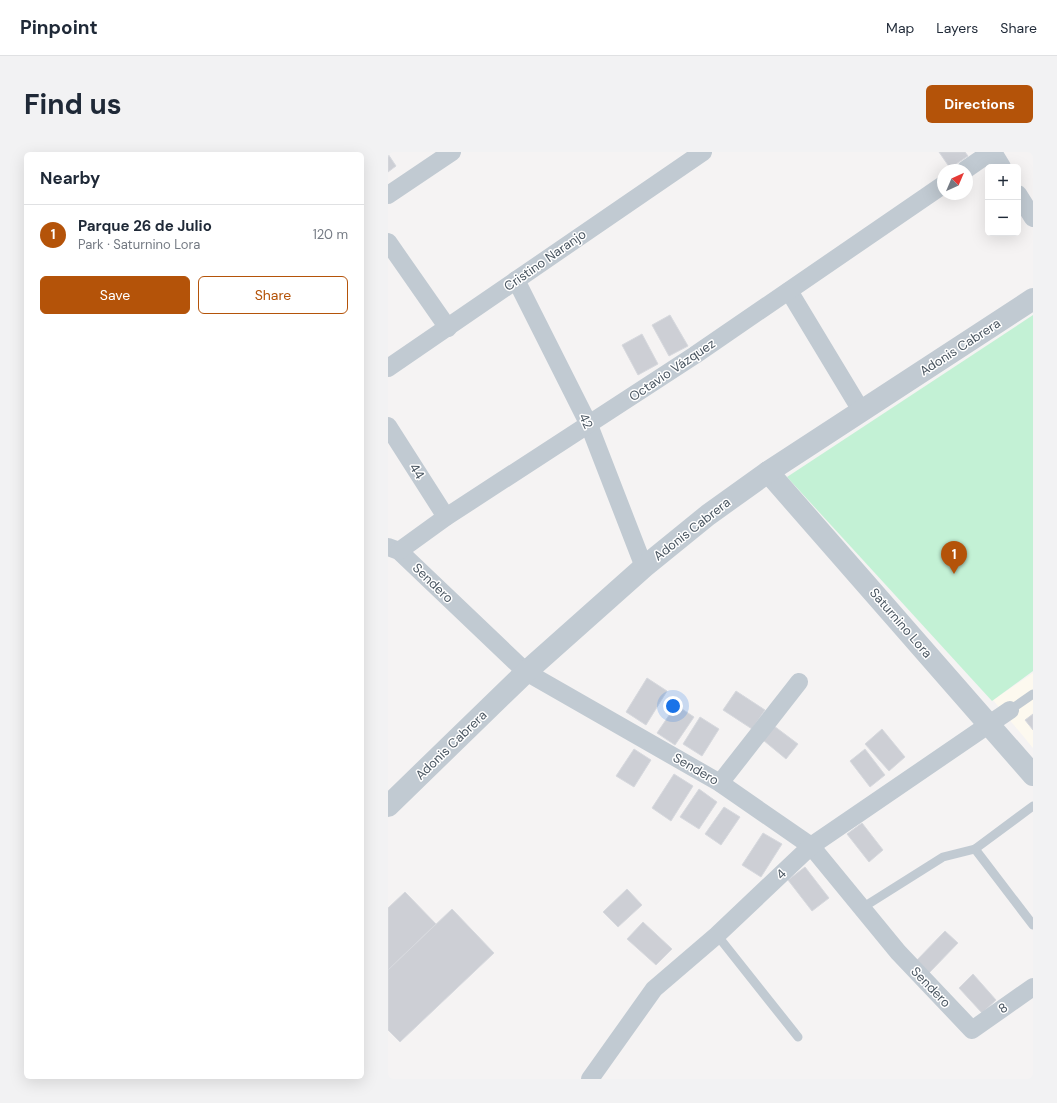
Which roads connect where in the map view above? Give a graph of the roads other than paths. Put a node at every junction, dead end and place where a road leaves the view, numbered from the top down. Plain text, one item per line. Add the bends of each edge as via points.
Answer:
1 (452, 152) edge
2 (703, 152) edge
3 (992, 152) edge
4 (1000, 164) edge
5 (973, 165) edge
6 (937, 189) edge
7 (388, 194) edge
8 (1021, 199) edge
9 (1033, 218) edge
10 (388, 242) edge
11 (516, 280) junction
12 (789, 291) junction
13 (1033, 299) edge
14 (448, 328) junction
15 (388, 368) edge
16 (862, 412) junction
17 (589, 425) junction
18 (388, 426) edge
19 (768, 472) junction
20 (446, 517) junction
21 (394, 549) edge
22 (644, 566) junction
23 (526, 672) junction
24 (799, 682) dead end
25 (1033, 694) edge
26 (1010, 710) joint
27 (991, 725) junction
28 (1033, 775) edge
29 (720, 783) junction
30 (389, 802) edge
31 (1033, 806) edge
32 (811, 846) junction
33 (975, 849) junction
34 (862, 908) junction
35 (1033, 925) edge
36 (717, 935) junction
37 (1033, 987) edge
38 (972, 1030) joint
39 (798, 1037) dead end
40 (590, 1079) edge

1 - 7 street
2 - 11 street, Cristino Naranjo
3 - 4 street
3 - 5 street
6 - 12 street, Octavio Vázquez
8 - 9 street
10 - 14 street
11 - 14 street, Cristino Naranjo
11 - 17 street, 42
12 - 16 street
12 - 17 street, Octavio Vázquez
13 - 16 street, Adonis Cabrera
14 - 15 street, Cristino Naranjo
16 - 19 street, Adonis Cabrera
17 - 20 street, Octavio Vázquez
17 - 22 street, 42
18 - 20 street, 44
19 - 22 street, Adonis Cabrera
19 - 27 street, Saturnino Lora
20 - 21 street, Octavio Vázquez
21 - 23 street, Sendero
22 - 23 street, Adonis Cabrera
23 - 29 street, Sendero
23 - 30 street, Adonis Cabrera
24 - 29 street
25 - 26 lane
26 - 27 street, 4
27 - 28 street, Saturnino Lora
27 - 32 street, 4
29 - 32 street, Sendero
31 - 33 lane
32 - 34 street, Sendero
32 - 36 street, 4
33 - 34 lane via 943,857
33 - 35 lane
34 - 38 street, Sendero via 898,952
36 - 39 lane
36 - 40 street, 4 via 654,989
37 - 38 street, 8

